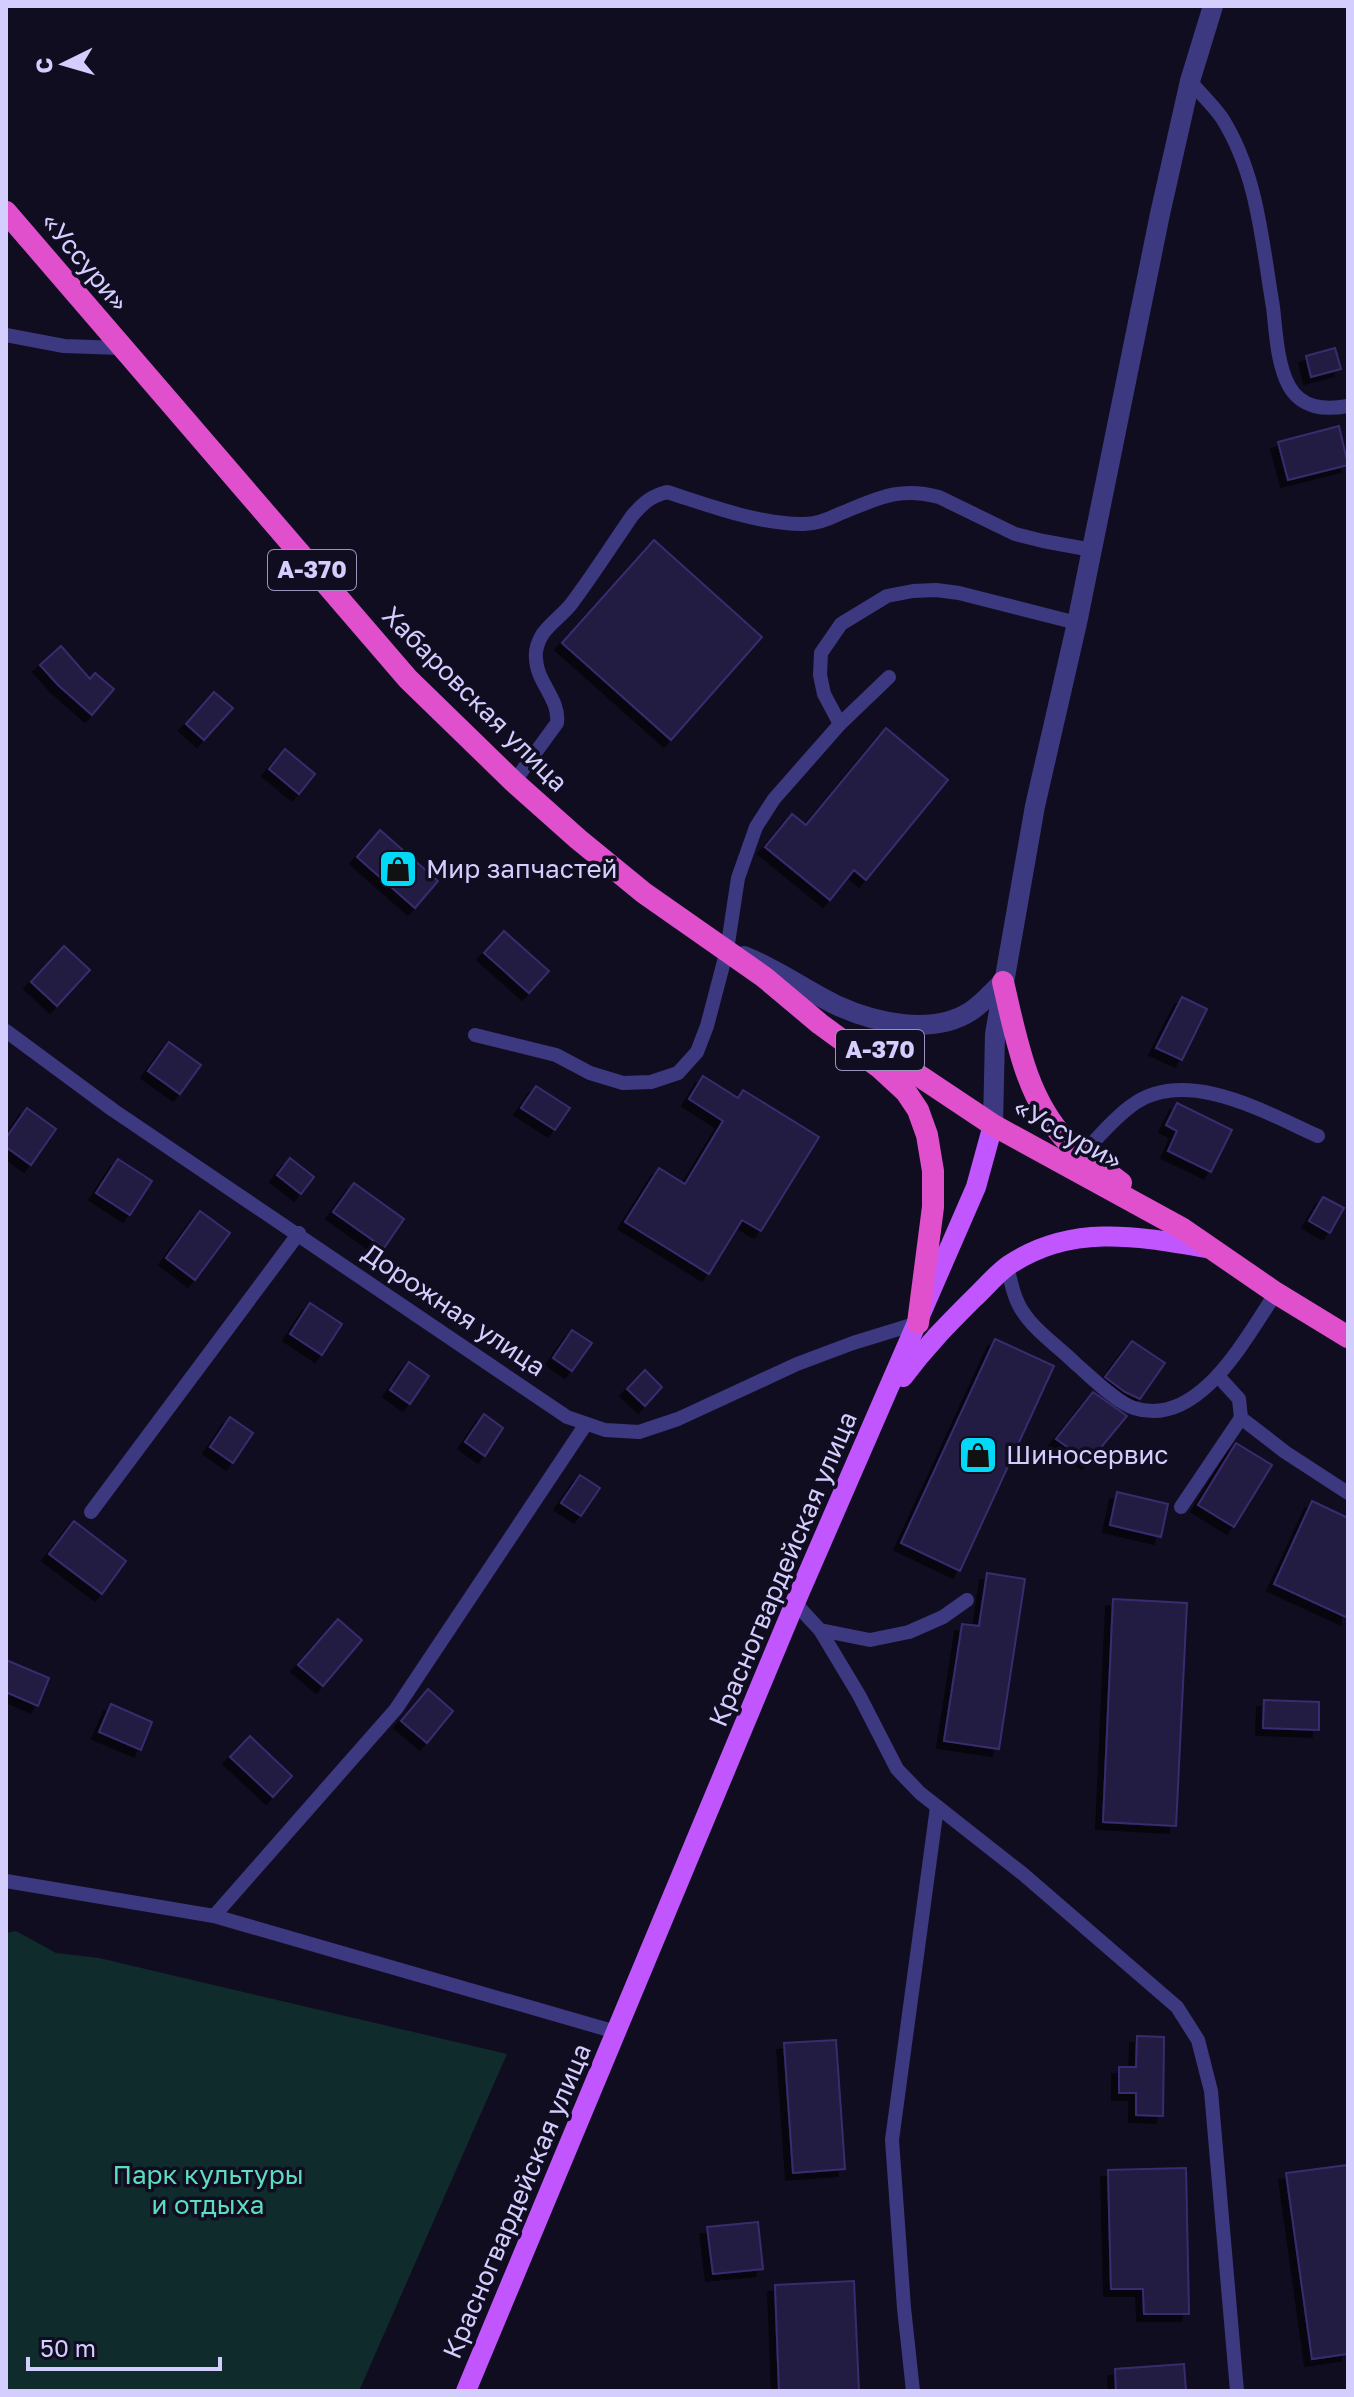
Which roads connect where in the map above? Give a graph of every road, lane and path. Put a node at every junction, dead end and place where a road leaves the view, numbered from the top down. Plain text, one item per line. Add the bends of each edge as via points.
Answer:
1 (1213, 6) edge
2 (1190, 81) junction
3 (6, 212) edge
4 (6, 335) edge
5 (121, 348) junction
6 (1348, 406) edge
7 (1092, 550) junction
8 (1077, 623) junction
9 (889, 677) dead end
10 (840, 724) junction
11 (514, 782) junction
12 (727, 950) junction
13 (764, 977) junction
14 (1003, 982) junction
15 (6, 1031) edge
16 (475, 1035) dead end
17 (993, 1125) junction
18 (1318, 1136) dead end
19 (1082, 1154) junction
20 (1183, 1229) junction
21 (299, 1233) junction
22 (1212, 1250) junction
23 (1007, 1266) junction
24 (1276, 1293) junction
25 (918, 1323) junction
26 (1348, 1337) edge
27 (1218, 1376) junction
28 (882, 1406) junction
29 (1241, 1418) junction
30 (586, 1424) junction
31 (1348, 1493) edge
32 (1181, 1507) dead end
33 (91, 1512) dead end
34 (967, 1600) dead end
35 (795, 1603) junction
36 (820, 1630) junction
37 (937, 1807) junction
38 (6, 1881) edge
39 (214, 1916) junction
40 (616, 2032) junction
41 (466, 2391) edge
42 (913, 2391) edge
43 (1237, 2391) edge

1 - 2 street
2 - 6 lane via 1220,116 1248,173 1289,385 1313,406
2 - 7 street
3 - 5 highway, «Уссури» / А-370
4 - 5 lane via 64,346
5 - 11 highway, Хабаровская улица / А-370 via 408,679
7 - 8 street
7 - 11 lane via 1015,534 925,493 886,494 804,524 759,519 667,492 654,495 632,516 538,644 535,659 555,704 557,723
8 - 10 lane via 959,593 925,590 887,596 841,624 821,653 824,694
8 - 14 street via 1035,806
9 - 10 lane
10 - 12 lane via 756,827 738,878
11 - 12 highway, Хабаровская улица / А-370 via 644,893
12 - 13 highway, Хабаровская улица / А-370
12 - 14 street via 836,1005 871,1018 915,1025 970,1012
12 - 16 lane via 697,1052 678,1073 651,1082 623,1083 556,1055
13 - 17 highway, «Уссури» / А-370
13 - 25 highway via 880,1068 918,1110 933,1183
14 - 17 street via 995,1034
14 - 19 highway via 1038,1103
15 - 21 lane, Дорожная улица via 113,1110
17 - 20 highway, «Уссури» / А-370
17 - 25 main road, Красногвардейская улица via 976,1187
18 - 19 lane via 1242,1102 1178,1090 1132,1104
19 - 20 highway
20 - 22 highway, «Уссури» / А-370
21 - 30 lane, Дорожная улица via 567,1417
21 - 33 lane
22 - 23 main road via 1139,1236 1097,1236 1040,1248
22 - 24 highway, «Уссури» / А-370
23 - 27 lane via 1022,1311 1032,1323 1099,1385 1133,1408 1174,1408
23 - 28 main road via 928,1343
24 - 26 highway, «Уссури» / А-370
24 - 27 lane
25 - 28 main road, Красногвардейская улица
25 - 30 lane, Дорожная улица via 797,1364 639,1432
27 - 29 lane via 1239,1399
28 - 35 main road, Красногвардейская улица
29 - 31 lane
29 - 32 lane
30 - 39 lane via 396,1709
34 - 36 lane via 909,1632 870,1640
35 - 36 lane
35 - 40 main road, Красногвардейская улица
36 - 37 lane via 897,1769
37 - 42 lane via 892,2140
37 - 43 lane via 1177,2007 1198,2040 1211,2091
38 - 39 lane, Красногвардейская улица
39 - 40 lane, Красногвардейская улица
40 - 41 main road, Красногвардейская улица

